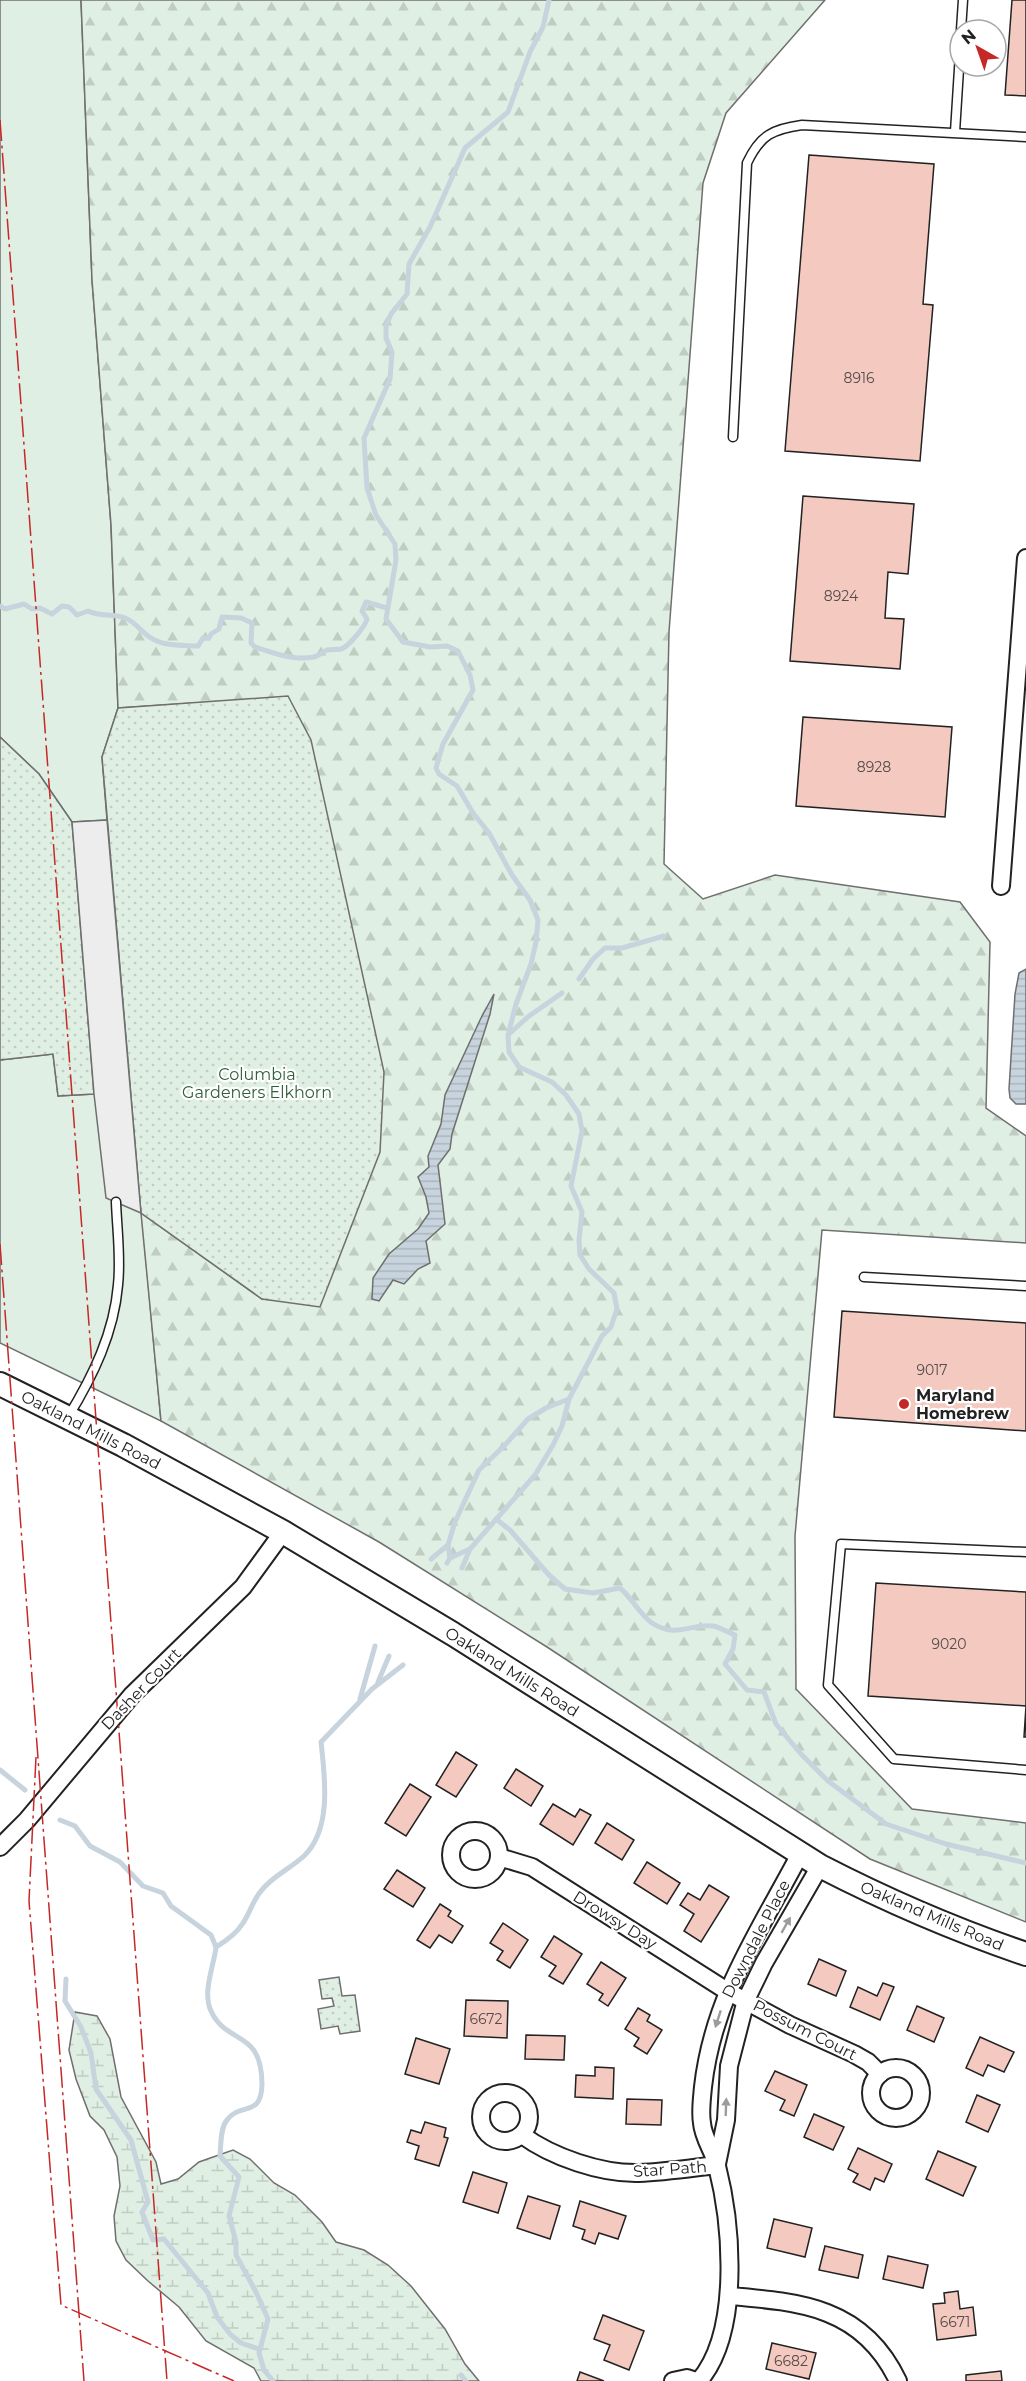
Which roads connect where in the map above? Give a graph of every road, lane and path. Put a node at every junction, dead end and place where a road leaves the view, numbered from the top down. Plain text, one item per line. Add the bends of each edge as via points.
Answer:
1 (963, 0) edge
2 (962, 18) edge
3 (959, 78) edge
4 (956, 132) junction
5 (1026, 137) edge
6 (733, 437) dead end
7 (1026, 558) edge
8 (1001, 886) dead end
9 (116, 1202) dead end
10 (864, 1277) dead end
11 (1026, 1286) edge
12 (0, 1384) edge
13 (68, 1417) junction
14 (283, 1532) junction
15 (1026, 1552) edge
16 (1026, 1770) edge
17 (0, 1847) edge
18 (499, 1857) dead end
19 (810, 1860) junction
20 (1026, 1954) edge
21 (727, 1991) junction
22 (746, 2000) junction
23 (880, 2074) dead end
24 (522, 2135) dead end
25 (717, 2165) junction
26 (729, 2296) junction
27 (673, 2381) edge
28 (698, 2381) edge
29 (898, 2381) edge

1 - 2 lane
3 - 4 lane
4 - 5 lane
4 - 6 lane via 802,126 782,128 760,141 747,163
7 - 8 street
9 - 13 lane via 119,1282 114,1316 97,1362
10 - 11 lane
12 - 13 street, Oakland Mills Road
13 - 14 street, Oakland Mills Road
14 - 17 street, Dasher Court via 243,1587 132,1695
14 - 19 street, Oakland Mills Road via 453,1634
15 - 16 lane via 841,1544 828,1685 894,1759
18 - 21 street, Drowsy Day via 531,1867
19 - 20 street, Oakland Mills Road via 878,1895
19 - 21 street, Downdale Place
22 -> 19 street, Downdale Place
21 - 22 street, Possum Court
21 -> 25 street, Downdale Place via 703,2088 702,2125
22 - 23 street, Possum Court via 854,2054
25 -> 22 street, Downdale Place via 726,2120 729,2066
24 - 25 street, Star Path via 552,2153 616,2171 637,2173
25 - 26 street, Downdale Place via 729,2255
26 - 28 street, Downdale Place via 714,2359
26 - 29 street via 789,2301 832,2314 874,2345
27 - 28 street, Downdale Place

